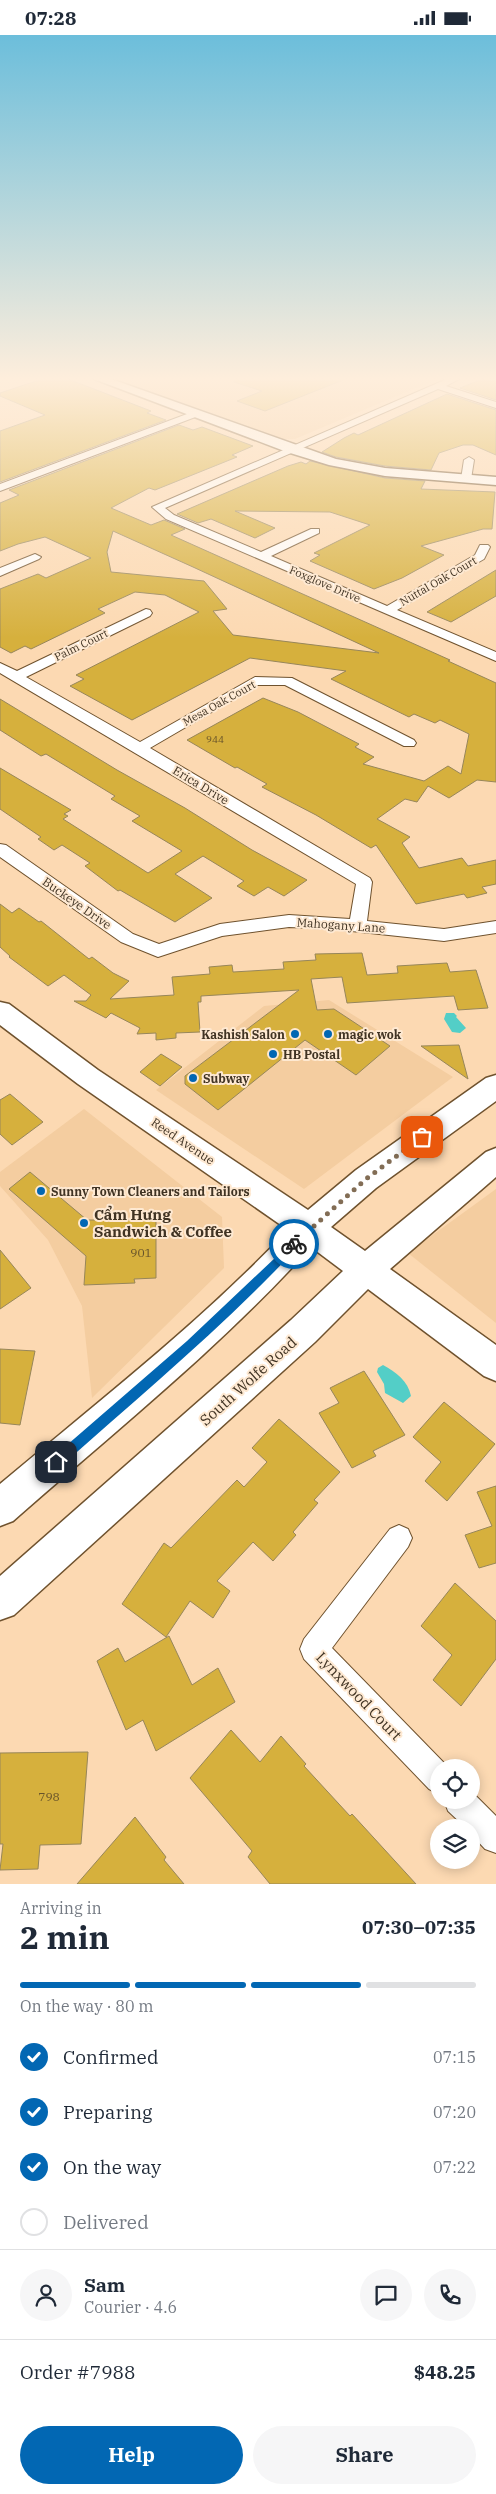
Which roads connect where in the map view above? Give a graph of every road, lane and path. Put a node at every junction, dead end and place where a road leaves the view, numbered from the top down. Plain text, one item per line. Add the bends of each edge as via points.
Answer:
1 (58, 465) edge
2 (254, 465) edge
3 (351, 465) edge
4 (468, 465) edge
5 (466, 479) junction
6 (496, 481) edge
7 (0, 487) edge
8 (315, 531) dead end
9 (484, 547) dead end
10 (261, 556) junction
11 (35, 557) dead end
12 (0, 572) edge
13 (387, 611) junction
14 (146, 613) dead end
15 (496, 657) edge
16 (0, 667) edge
17 (17, 677) junction
18 (409, 743) dead end
19 (140, 748) junction
20 (0, 849) edge
21 (358, 926) junction
22 (496, 927) edge
23 (158, 951) joint
24 (0, 1011) edge
25 (496, 1086) edge
26 (496, 1160) edge
27 (309, 1228) junction
28 (367, 1269) junction
29 (496, 1365) edge
30 (0, 1508) edge
31 (399, 1538) dead end
32 (0, 1601) edge
33 (430, 1770) edge
34 (468, 1809) edge
35 (496, 1838) edge

1 - 7 street
2 - 10 street, Foxglove Drive via 157,507 170,517
3 - 5 street via 385,472
4 - 5 street
5 - 6 street
8 - 10 street
9 - 13 street, Nuttal Oak Court via 480,557
10 - 13 street, Foxglove Drive
11 - 12 street
13 - 15 street, Foxglove Drive
14 - 17 street, Palm Court
16 - 17 street, Erica Drive
17 - 19 street, Erica Drive
18 - 19 street, Mesa Oak Court via 287,681 256,681
19 - 21 street, Erica Drive via 364,882
20 - 23 street, Buckeye Drive via 126,938
21 - 22 street, Mahogany Lane via 444,935
21 - 23 street, Mahogany Lane via 289,921 220,930
24 - 27 main road, Reed Avenue via 88,1077
25 - 27 main road via 366,1179
26 - 28 main road, South Wolfe Road
27 - 28 main road, Reed Avenue
27 - 30 main road via 263,1278 191,1344
28 - 29 main road, Reed Avenue
28 - 32 main road, South Wolfe Road via 304,1331
31 - 33 street, Lynxwood Court via 314,1649
34 - 35 street

